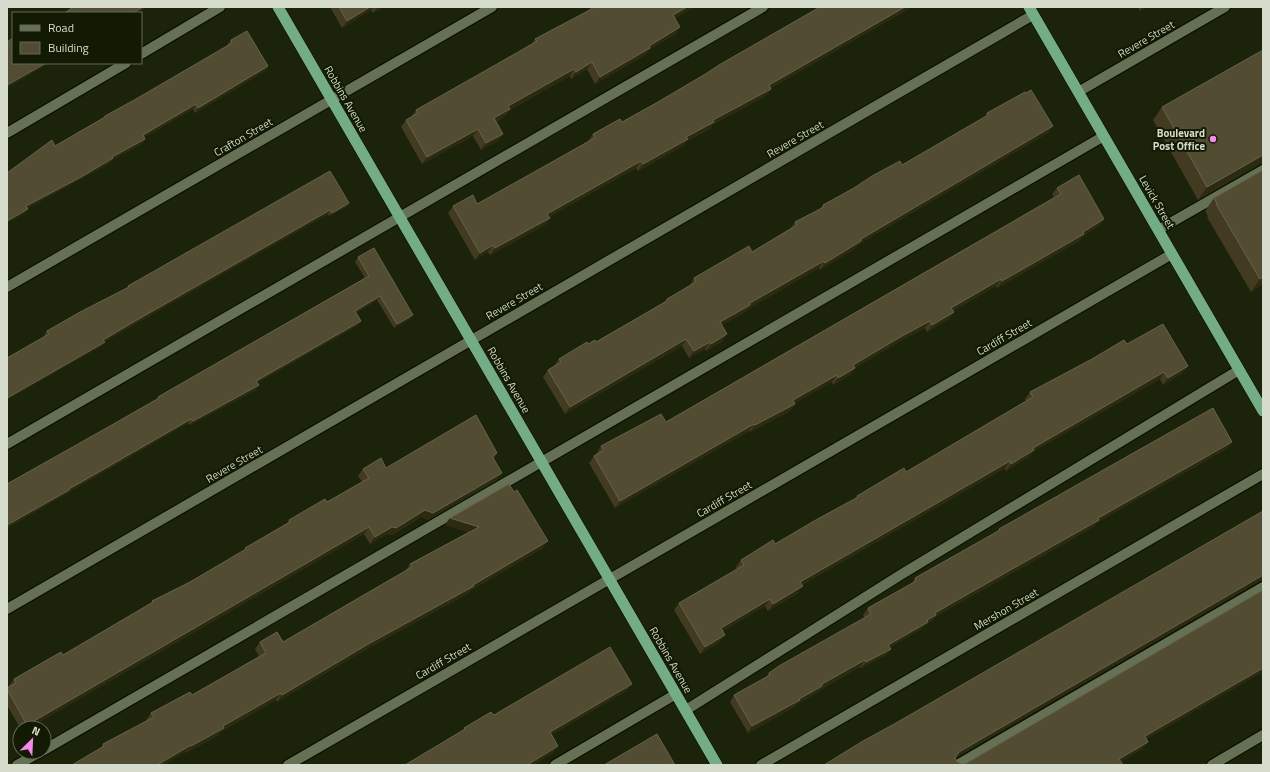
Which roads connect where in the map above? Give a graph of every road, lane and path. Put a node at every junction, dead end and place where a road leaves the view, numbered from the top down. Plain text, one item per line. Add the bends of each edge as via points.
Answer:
1 (220, 7) edge
2 (278, 7) edge
3 (492, 7) edge
4 (763, 7) edge
5 (1224, 7) edge
6 (1031, 11) edge
7 (142, 53) edge
8 (124, 64) edge
9 (1078, 92) junction
10 (332, 100) junction
11 (7, 133) edge
12 (1104, 136) junction
13 (1263, 170) edge
14 (400, 217) junction
15 (1158, 230) junction
16 (1172, 254) junction
17 (7, 287) edge
18 (471, 340) junction
19 (1239, 370) junction
20 (1263, 411) edge
21 (7, 444) edge
22 (541, 462) junction
23 (1263, 474) edge
24 (609, 579) junction
25 (1263, 587) edge
26 (7, 609) edge
27 (676, 694) junction
28 (686, 710) junction
29 (1263, 735) edge
30 (52, 745) edge
31 (26, 760) edge
32 (17, 765) edge
33 (288, 765) edge
34 (555, 765) edge
35 (717, 765) edge
36 (761, 765) edge
37 (957, 765) edge
38 (1212, 765) edge

1 - 7 street
2 - 10 highway, Robbins Avenue
3 - 10 street, Crafton Street
4 - 14 street
5 - 9 street, Revere Street
6 - 9 highway, Levick Street
6 - 18 street, Revere Street
8 - 11 street
9 - 12 highway, Levick Street
10 - 14 highway, Robbins Avenue
10 - 17 street, Crafton Street
12 - 15 highway, Levick Street
12 - 22 street
13 - 15 street
14 - 18 highway, Robbins Avenue
14 - 21 street
15 - 16 highway, Levick Street
16 - 19 highway, Levick Street
16 - 24 street, Cardiff Street
18 - 22 highway, Robbins Avenue
18 - 26 street, Revere Street
19 - 20 highway, Levick Street
19 - 28 street via 902,574
22 - 24 highway, Robbins Avenue
22 - 30 street
23 - 36 street, Mershon Street
24 - 27 highway, Robbins Avenue
24 - 33 street, Cardiff Street
25 - 37 street
27 - 28 highway, Robbins Avenue
27 - 34 street
28 - 35 highway, Robbins Avenue
29 - 38 street
31 - 32 street

